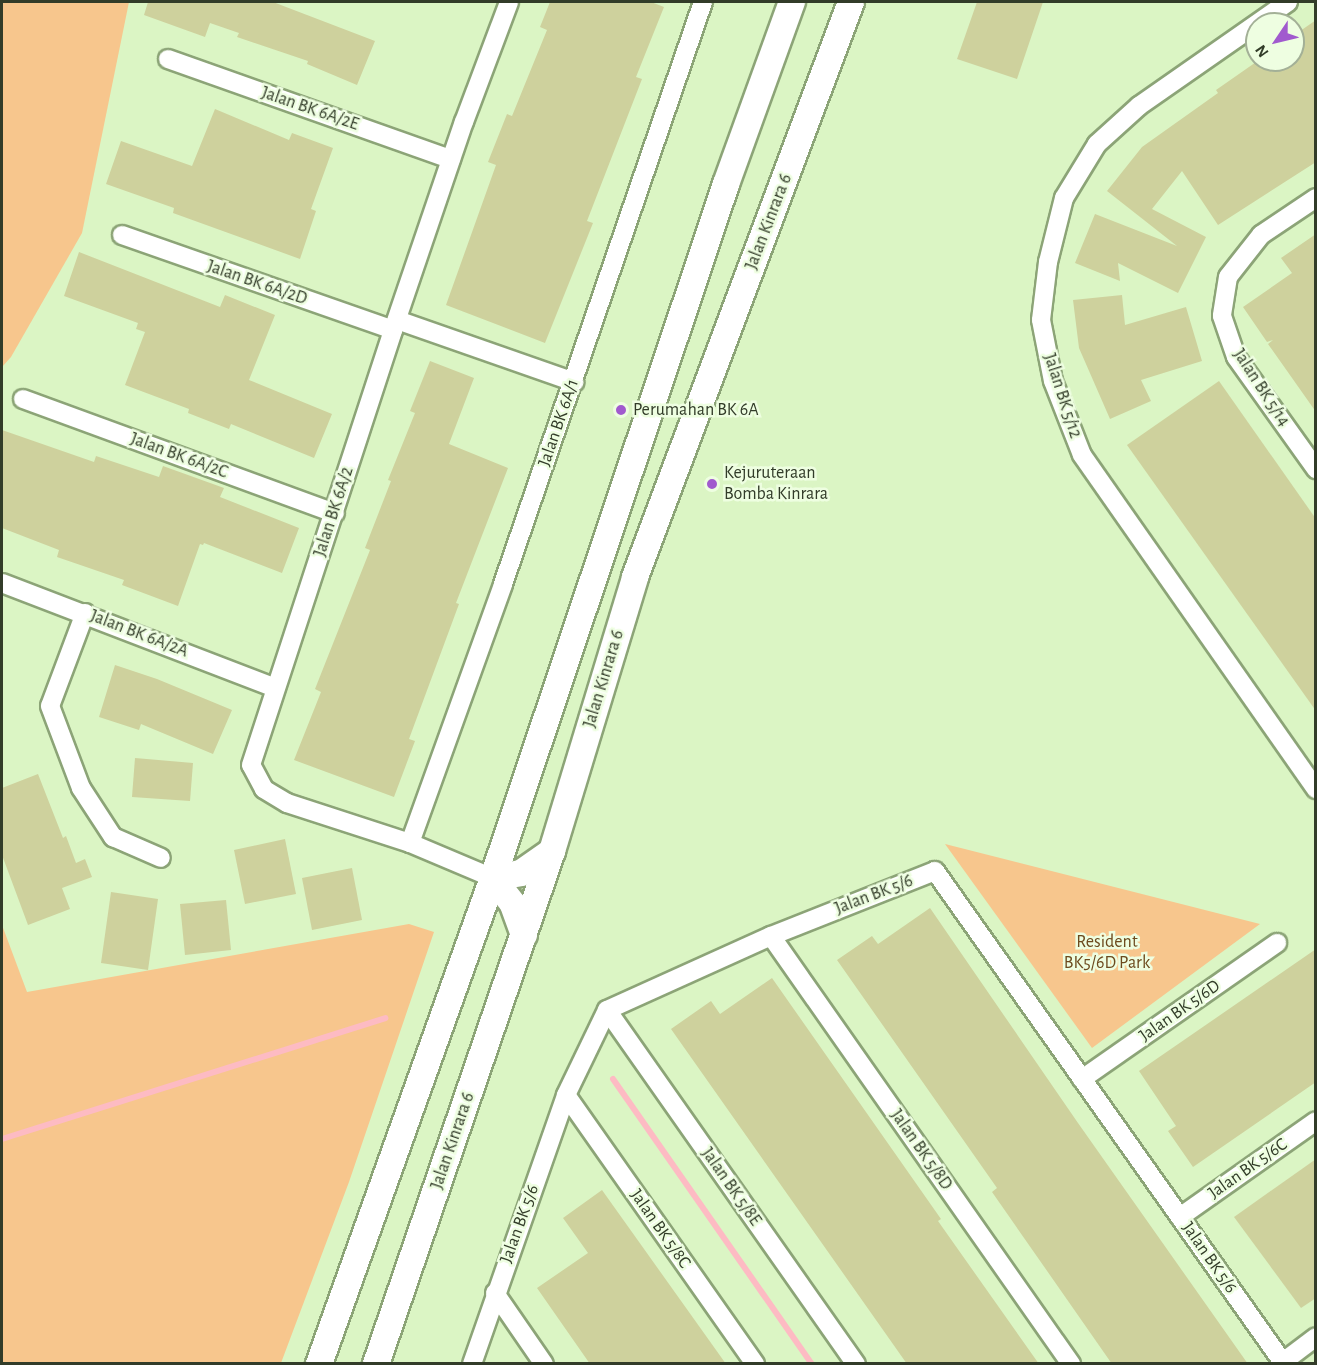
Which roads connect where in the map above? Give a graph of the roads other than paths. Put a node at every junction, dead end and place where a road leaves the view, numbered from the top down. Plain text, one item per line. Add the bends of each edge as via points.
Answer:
1 (509, 2) edge
2 (703, 2) edge
3 (792, 2) edge
4 (851, 2) edge
5 (1288, 2) edge
6 (168, 59) dead end
7 (451, 159) junction
8 (1316, 198) edge
9 (122, 235) dead end
10 (394, 325) junction
11 (573, 382) junction
12 (23, 399) dead end
13 (1316, 470) edge
14 (335, 513) junction
15 (2, 583) edge
16 (84, 613) junction
17 (276, 688) junction
18 (1316, 789) edge
19 (410, 843) junction
20 (552, 851) junction
21 (161, 858) dead end
22 (493, 878) junction
23 (524, 934) junction
24 (771, 936) junction
25 (1277, 943) dead end
26 (608, 1010) junction
27 (1083, 1079) junction
28 (566, 1095) junction
29 (1316, 1121) edge
30 (1180, 1217) junction
31 (495, 1293) junction
32 (1316, 1337) edge
33 (1283, 1363) edge
34 (319, 1364) edge
35 (376, 1364) edge
36 (472, 1364) edge
37 (544, 1364) edge
38 (755, 1364) edge
39 (855, 1364) edge
40 (1071, 1364) edge

1 - 7 street, Jalan BK 6A/2
2 - 11 street, Jalan BK 6A/1
3 - 22 main road via 726,184
4 - 20 main road, Jalan Kinrara 6 via 635,577
5 - 18 street, Jalan BK 5/12 via 1139,106 1097,144 1064,198 1048,262 1041,320 1053,381 1082,455
6 - 7 street, Jalan BK 6A/2E
7 - 10 street, Jalan BK 6A/2
8 - 13 street, Jalan BK 5/14 via 1261,236 1228,277 1222,316 1236,357
9 - 10 street, Jalan BK 6A/2D
10 - 11 street, Jalan BK 6A/2D
10 - 14 street, Jalan BK 6A/2
11 - 19 street, Jalan BK 6A/1
12 - 14 street, Jalan BK 6A/2C
14 - 17 street, Jalan BK 6A/2
15 - 16 street, Jalan BK 6A/2A
16 - 17 street, Jalan BK 6A/2A
16 - 21 street via 50,706 81,788 113,837
17 - 19 street, Jalan BK 6A/2 via 251,765 264,789 287,803
19 - 22 street, Jalan BK 6A/2
20 - 22 main road via 520,873
20 - 23 main road, Jalan Kinrara 6
22 - 23 main road via 513,904
22 - 34 main road
23 - 35 main road, Jalan Kinrara 6
24 - 26 street, Jalan BK 5/6
24 - 27 street, Jalan BK 5/6 via 935,871
24 - 40 street, Jalan BK 5/8D
25 - 27 street, Jalan BK 5/6D
26 - 28 street, Jalan BK 5/6
26 - 39 street, Jalan BK 5/8E
27 - 30 street, Jalan BK 5/6
28 - 31 street, Jalan BK 5/6
28 - 38 street, Jalan BK 5/8C
29 - 30 street, Jalan BK 5/6C
30 - 33 street, Jalan BK 5/6
31 - 36 street, Jalan BK 5/6
31 - 37 street
32 - 33 street

